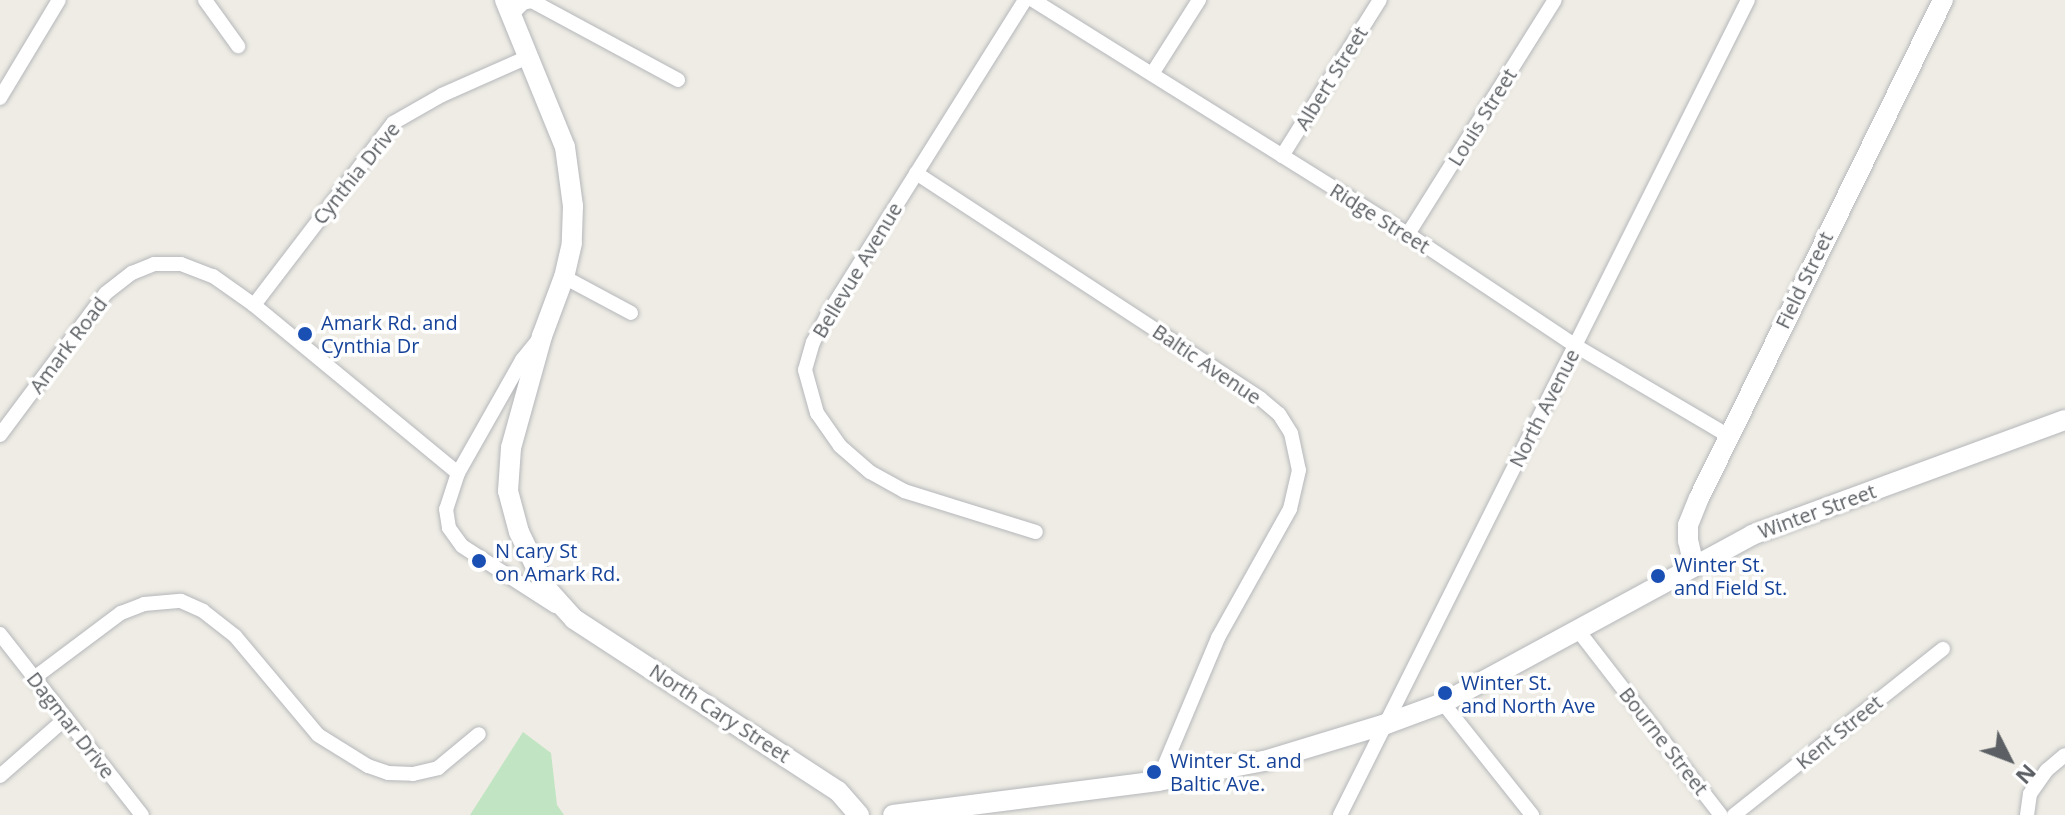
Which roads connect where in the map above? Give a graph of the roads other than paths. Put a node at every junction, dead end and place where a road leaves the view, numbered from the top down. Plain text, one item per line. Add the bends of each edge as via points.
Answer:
1 (59, 0) edge
2 (205, 0) edge
3 (1025, 0) edge
4 (1033, 0) edge
5 (1199, 0) edge
6 (1380, 0) edge
7 (1555, 0) edge
8 (1748, 0) edge
9 (1943, 0) edge
10 (508, 8) edge
11 (238, 46) dead end
12 (530, 56) junction
13 (1152, 74) junction
14 (678, 80) dead end
15 (0, 98) edge
16 (1282, 156) junction
17 (916, 173) junction
18 (1408, 234) junction
19 (564, 277) junction
20 (254, 305) junction
21 (631, 313) dead end
22 (542, 336) junction
23 (1576, 346) junction
24 (2065, 420) edge
25 (0, 435) edge
26 (1727, 435) junction
27 (458, 473) junction
28 (1036, 532) dead end
29 (1694, 566) junction
30 (574, 619) junction
31 (1577, 629) junction
32 (0, 634) edge
33 (1943, 649) dead end
34 (34, 678) junction
35 (1443, 703) junction
36 (66, 718) junction
37 (1386, 724) junction
38 (479, 734) dead end
39 (2065, 755) edge
40 (0, 776) edge
41 (1158, 781) junction
42 (142, 815) edge
43 (859, 815) edge
44 (893, 815) edge
45 (1340, 815) edge
46 (1532, 815) edge
47 (1721, 815) edge
48 (1734, 815) edge
49 (2027, 815) edge

1 - 15 street
2 - 11 street
3 - 17 street, Bellevue Avenue
4 - 13 street, Ridge Street
5 - 13 street
6 - 16 street, Albert Street
7 - 18 street, Louis Street
8 - 23 street, North Avenue
9 - 26 street, Field Street
10 - 12 street, North Cary Street
10 - 14 street via 532,1
12 - 19 street, North Cary Street via 565,147 573,206
12 - 20 street, Cynthia Drive via 393,123
13 - 16 street, Ridge Street
16 - 18 street, Ridge Street
17 - 28 street, Bellevue Avenue via 813,342 805,370 808,390 840,446 877,477 904,491
17 - 41 street, Baltic Avenue via 1261,399 1291,433 1299,470 1290,509 1218,638
18 - 23 street, Ridge Street
19 - 21 street
19 - 22 street, North Cary Street
20 - 25 street, Amark Road via 213,276 181,264 154,264 132,273 106,293
20 - 27 street, Amark Road
22 - 27 street, North Cary Street via 522,360
22 - 30 street, North Cary Street via 511,448 508,491 533,565
23 - 26 street, Ridge Street
23 - 37 street, North Avenue
24 - 29 street, Winter Street via 1752,535
26 - 29 street, Field Street via 1688,525
27 - 30 street, North Cary Street via 446,509 449,528 462,546
29 - 31 street, Winter Street
30 - 43 street, North Cary Street via 838,791
31 - 35 street, Winter Street
31 - 47 street, Bourne Street
32 - 34 street, Dagmar Drive
33 - 48 street, Kent Street
34 - 36 street, Dagmar Drive
34 - 38 street via 121,613 144,604 181,601 235,636 305,722 368,766 413,774 438,768
35 - 37 street, Winter Street
35 - 46 street
36 - 40 street
36 - 42 street, Dagmar Drive
37 - 41 street, Winter Street via 1264,761
37 - 45 street, North Avenue
39 - 49 street via 2030,794
41 - 44 street, Winter Street

